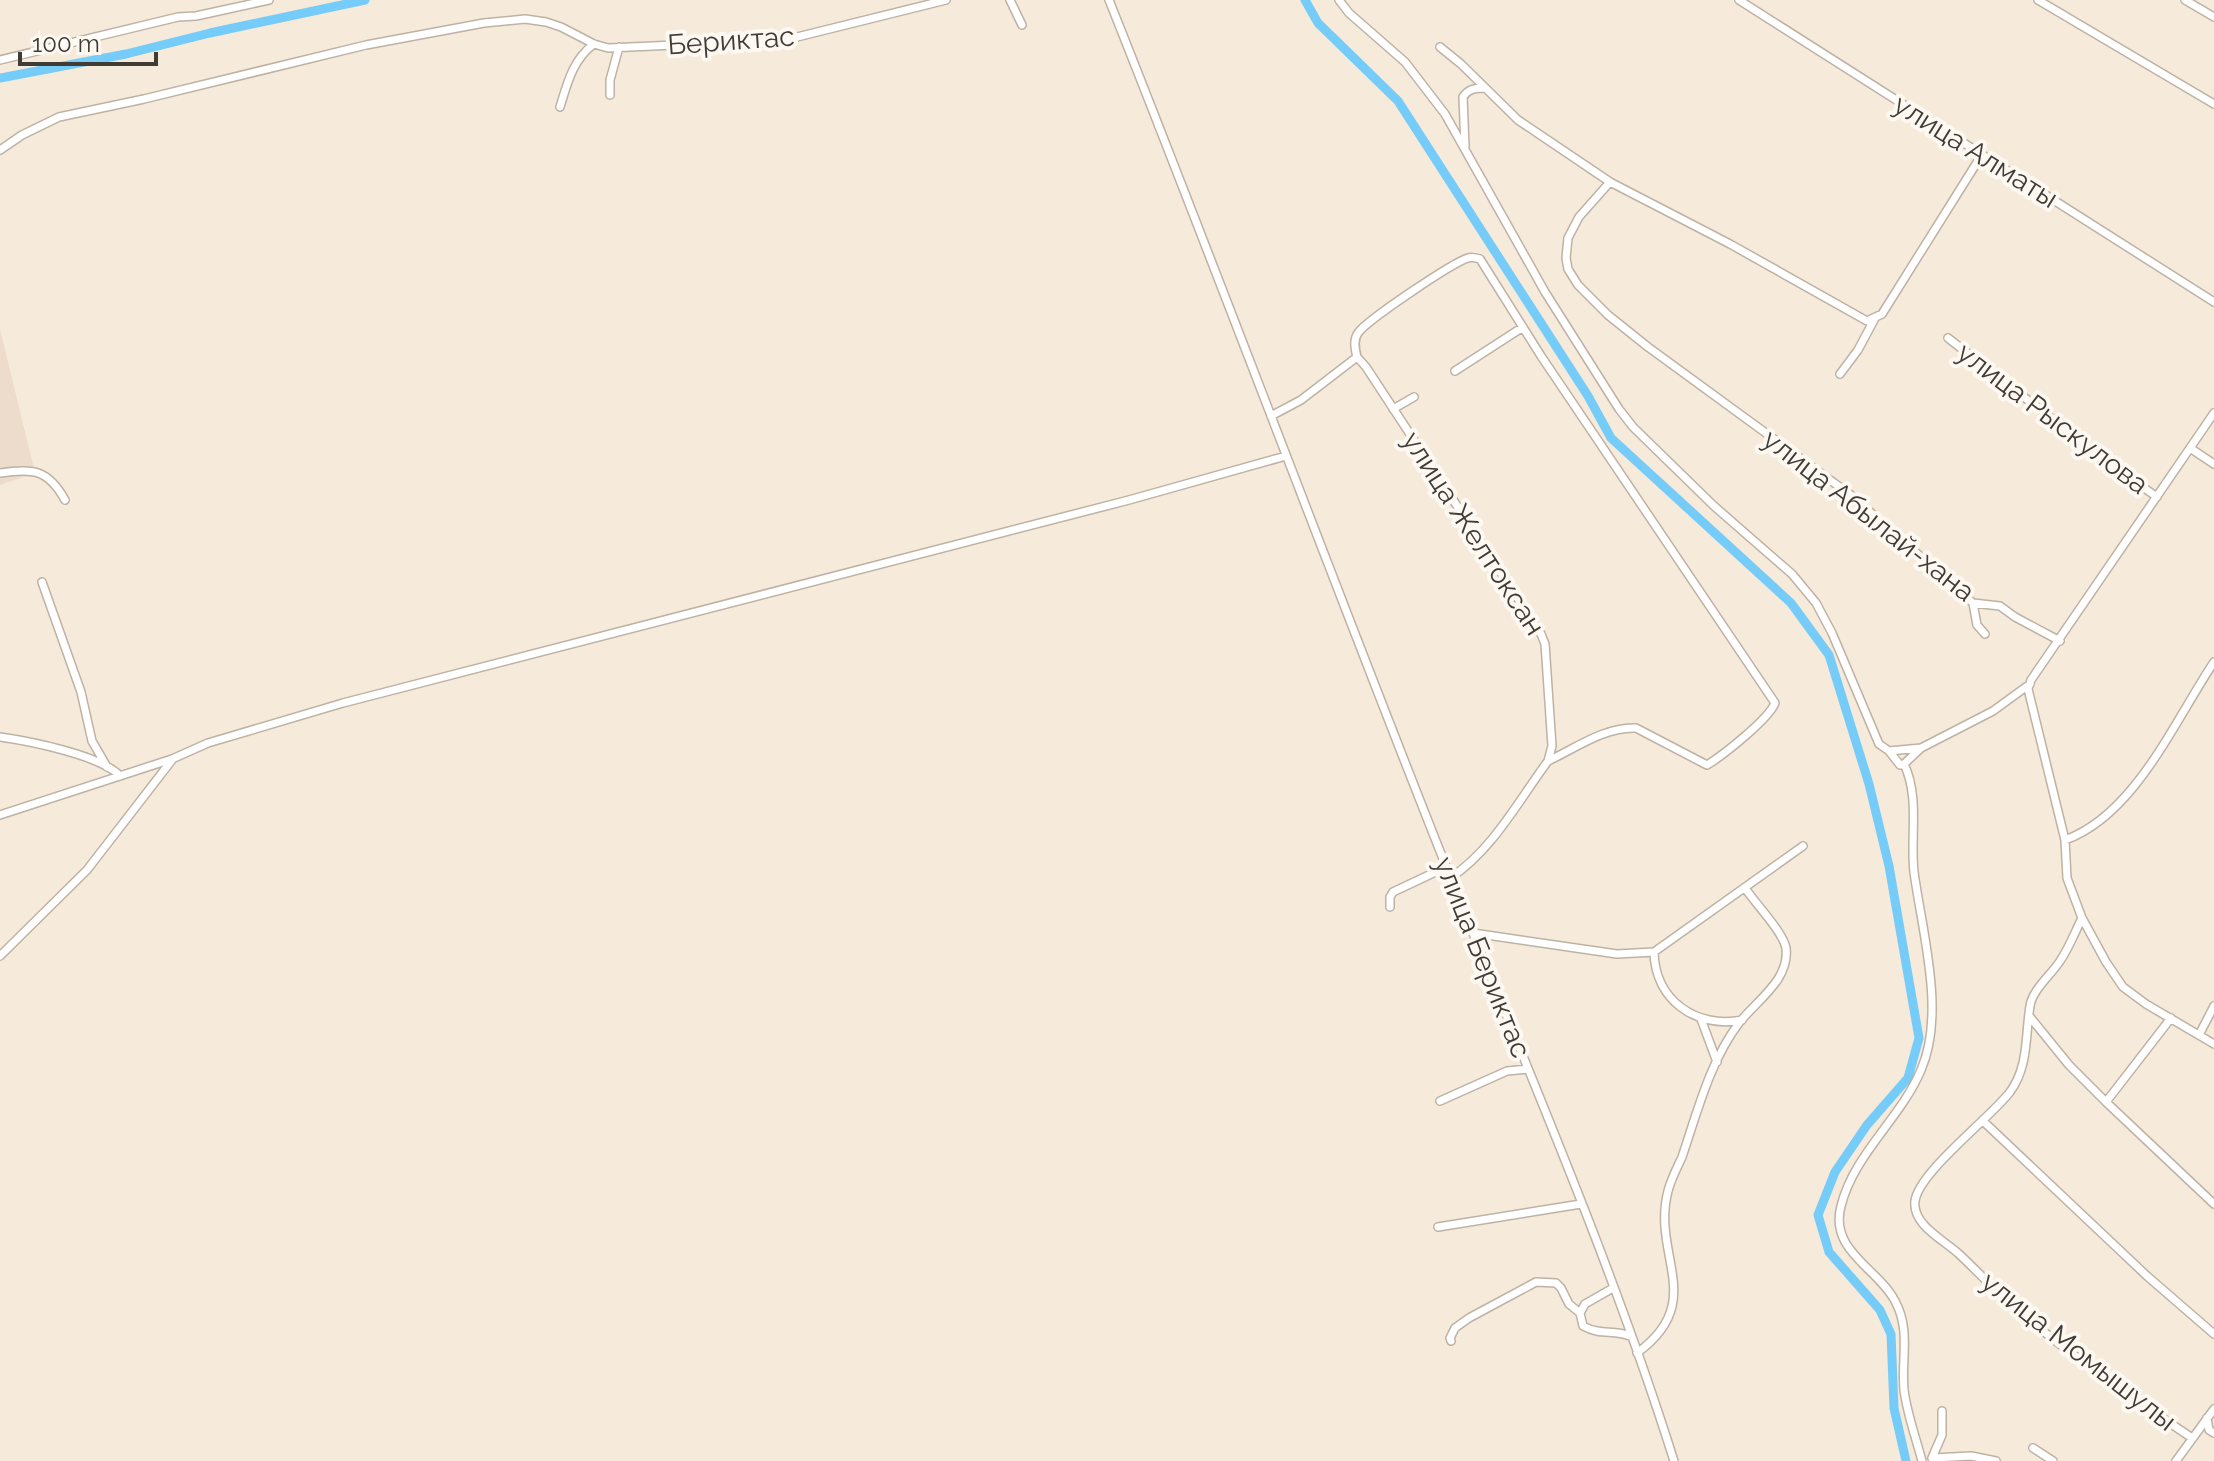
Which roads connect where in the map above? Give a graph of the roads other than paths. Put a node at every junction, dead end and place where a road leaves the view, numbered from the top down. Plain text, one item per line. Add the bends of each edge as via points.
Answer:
1 (269, 0) edge
2 (946, 0) edge
3 (1010, 0) edge
4 (1109, 0) edge
5 (1339, 0) edge
6 (1739, 0) edge
7 (2038, 0) edge
8 (2185, 0) edge
9 (2214, 17) edge
10 (1022, 25) dead end
11 (594, 44) junction
12 (619, 47) junction
13 (1440, 47) dead end
14 (0, 60) edge
15 (1485, 88) junction
16 (610, 95) dead end
17 (2214, 104) edge
18 (560, 107) dead end
19 (1465, 148) junction
20 (0, 150) edge
21 (1981, 156) junction
22 (1610, 182) junction
23 (2214, 302) edge
24 (1874, 320) junction
25 (1523, 327) junction
26 (1948, 338) dead end
27 (1357, 357) junction
28 (1455, 371) dead end
29 (1840, 374) dead end
30 (1414, 397) dead end
31 (1393, 409) junction
32 (2214, 413) edge
33 (1271, 416) junction
34 (2190, 448) junction
35 (1286, 456) junction
36 (2214, 464) edge
37 (0, 473) edge
38 (2157, 497) junction
39 (65, 500) dead end
40 (42, 582) dead end
41 (1973, 603) junction
42 (1985, 634) dead end
43 (2060, 641) junction
44 (2214, 662) edge
45 (2030, 684) junction
46 (0, 737) edge
47 (1921, 748) junction
48 (1889, 751) junction
49 (172, 759) junction
50 (1548, 761) junction
51 (1904, 764) junction
52 (107, 767) junction
53 (120, 776) junction
54 (0, 815) edge
55 (2065, 840) junction
56 (1803, 846) dead end
57 (1446, 867) junction
58 (1450, 878) junction
59 (1745, 888) junction
60 (1390, 907) dead end
61 (2082, 918) junction
62 (1473, 933) junction
63 (1654, 952) junction
64 (0, 956) edge
65 (2214, 1006) edge
66 (2030, 1017) junction
67 (2171, 1018) junction
68 (1701, 1019) junction
69 (1742, 1020) junction
70 (2199, 1035) junction
71 (2214, 1044) edge
72 (1717, 1063) junction
73 (1528, 1069) junction
74 (1440, 1101) dead end
75 (2106, 1102) junction
76 (1984, 1122) junction
77 (1581, 1204) junction
78 (2214, 1204) edge
79 (1438, 1227) dead end
80 (1613, 1288) junction
81 (1580, 1313) junction
82 (2214, 1334) edge
83 (1631, 1336) junction
84 (1451, 1341) dead end
85 (1637, 1353) junction
86 (2214, 1409) edge
87 (1942, 1411) dead end
88 (2207, 1418) junction
89 (2214, 1433) edge
90 (2192, 1438) junction
91 (2033, 1448) dead end
92 (1932, 1459) edge
93 (1674, 1461) edge
94 (1922, 1461) edge
95 (1996, 1461) edge
96 (2053, 1461) edge
97 (2176, 1461) edge

1 - 14 street
2 - 12 street, Бериктас via 785,40
3 - 10 street
4 - 33 street, улица Бериктас
5 - 19 street via 1405,62
6 - 21 street, улица Алматы
7 - 17 street
8 - 9 street
11 - 12 street, Бериктас
11 - 18 street via 570,75
11 - 20 street via 561,27 525,19 433,32 59,117
12 - 16 street
13 - 15 street
15 - 19 street via 1474,88 1463,97
15 - 22 street via 1518,120
19 - 48 street via 1545,292 1619,409 1816,603 1871,729
21 - 23 street, улица Алматы
21 - 24 street
22 - 24 street via 1867,321
22 - 41 street, улица Абылай-хана via 1568,238 1568,269 1578,285 1648,347 1852,496
24 - 29 street
25 - 27 street via 1480,259 1470,257 1370,322 1354,342
25 - 28 street
25 - 50 street via 1775,703 1707,765 1627,727
26 - 38 street, улица Рыскулова
27 - 31 street, улица Желтоксан
27 - 33 street
30 - 31 street
31 - 50 street, улица Желтоксан via 1541,634 1552,746
32 - 34 street
33 - 35 street, улица Бериктас
34 - 36 street
34 - 38 street
35 - 49 street via 343,703 208,743
35 - 57 street, улица Бериктас
37 - 39 street via 42,472
38 - 43 street
40 - 52 street via 81,692 92,741
41 - 42 street via 1977,625
41 - 43 street, улица Абылай-хана via 2000,606
43 - 45 street
44 - 55 street via 2177,725 2118,804 2097,825
45 - 47 street via 1985,716
45 - 55 street
46 - 52 street via 35,742
47 - 48 street
47 - 51 street
48 - 51 street
49 - 53 street
49 - 64 street via 87,870
50 - 58 street via 1469,866
51 - 94 street via 1912,790 1914,871 1931,994 1929,1045 1920,1073 1853,1178 1840,1206 1840,1221 1850,1251 1891,1293 1901,1314 1904,1390
52 - 53 street
53 - 54 street
55 - 61 street via 2067,878
56 - 59 street
57 - 58 street, улица Бериктас
57 - 60 street via 1393,892
58 - 62 street, улица Бериктас
59 - 63 street
59 - 69 street via 1786,949 1778,980
61 - 66 street via 2030,1004
61 - 67 street via 2123,987
62 - 63 street via 1617,954
62 - 73 street, улица Бериктас
63 - 68 street via 1658,978 1669,996
65 - 70 street
66 - 75 street
66 - 76 street via 2019,1079
67 - 70 street
67 - 75 street
68 - 69 street
68 - 72 street
69 - 72 street
70 - 71 street
72 - 85 street via 1668,1191 1664,1217 1673,1306 1656,1336
73 - 74 street via 1507,1071
73 - 77 street, улица Бериктас
75 - 78 street
76 - 82 street
76 - 90 street, улица Момышулы via 1919,1188 1915,1208 1920,1221 2048,1335
77 - 79 street
77 - 80 street, улица Бериктас
80 - 81 street via 1585,1304
80 - 83 street, улица Бериктас
81 - 83 street via 1583,1326 1593,1331
81 - 84 street via 1556,1283 1536,1282 1462,1323
83 - 85 street, улица Бериктас
85 - 93 street, улица Бериктас
86 - 88 street
87 - 92 street via 1942,1435
88 - 89 street, улица Момышулы
88 - 90 street
90 - 97 street
91 - 96 street
92 - 95 street via 1971,1456

